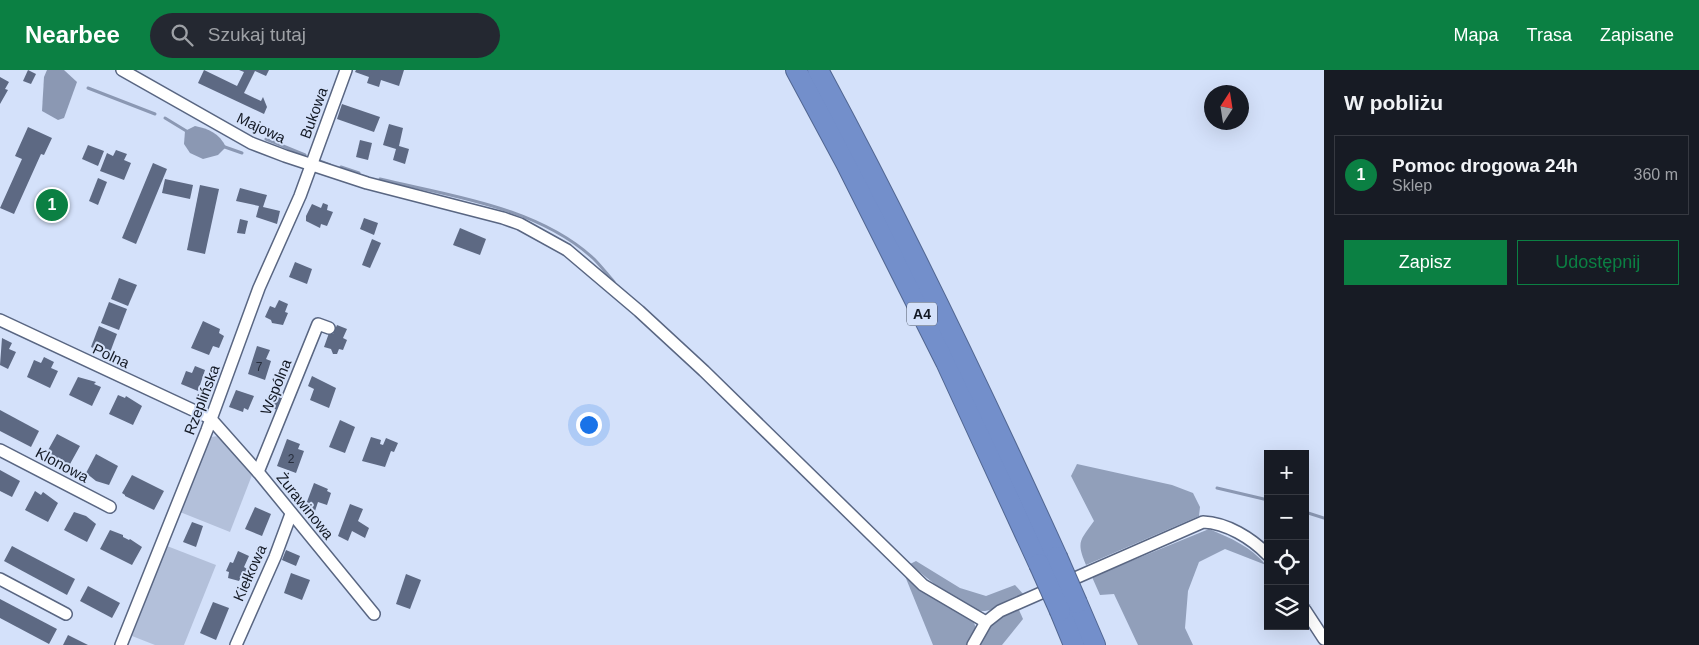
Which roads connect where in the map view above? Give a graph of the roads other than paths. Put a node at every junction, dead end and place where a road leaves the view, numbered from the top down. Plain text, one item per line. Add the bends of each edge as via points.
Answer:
1 (122, 70) edge
2 (346, 70) edge
3 (796, 70) edge
4 (818, 70) edge
5 (311, 166) junction
6 (0, 320) edge
7 (329, 328) dead end
8 (210, 418) junction
9 (0, 450) edge
10 (258, 472) junction
11 (110, 507) dead end
12 (291, 514) junction
13 (1264, 552) edge
14 (1048, 560) junction
15 (0, 579) edge
16 (1069, 607) junction
17 (66, 614) dead end
18 (374, 614) dead end
19 (1309, 616) edge
20 (986, 622) junction
21 (1324, 639) edge
22 (121, 645) edge
23 (236, 645) edge
24 (973, 645) edge
25 (1074, 645) edge
26 (1095, 645) edge

1 - 5 street, Majowa via 251,143
2 - 5 street, Bukowa
3 - 14 highway, A4
4 - 14 highway, A4 via 955,335
5 - 8 street, Rzeplińska via 284,236 259,288
5 - 20 street, Majowa via 511,221 567,250 704,371 923,584
6 - 8 street, Polna
7 - 10 street, Wspólna via 318,324
8 - 10 street, Żurawinowa
8 - 22 street, Rzeplińska
9 - 11 street, Klonowa
10 - 12 street, Żurawinowa
12 - 18 street, Żurawinowa
12 - 23 street, Kiełkowa
13 - 20 street via 1230,528 1204,522 1000,611
14 - 16 highway, A4, bridge
15 - 17 street
16 - 25 highway, A4
16 - 26 highway, A4
19 - 21 street
20 - 24 street

